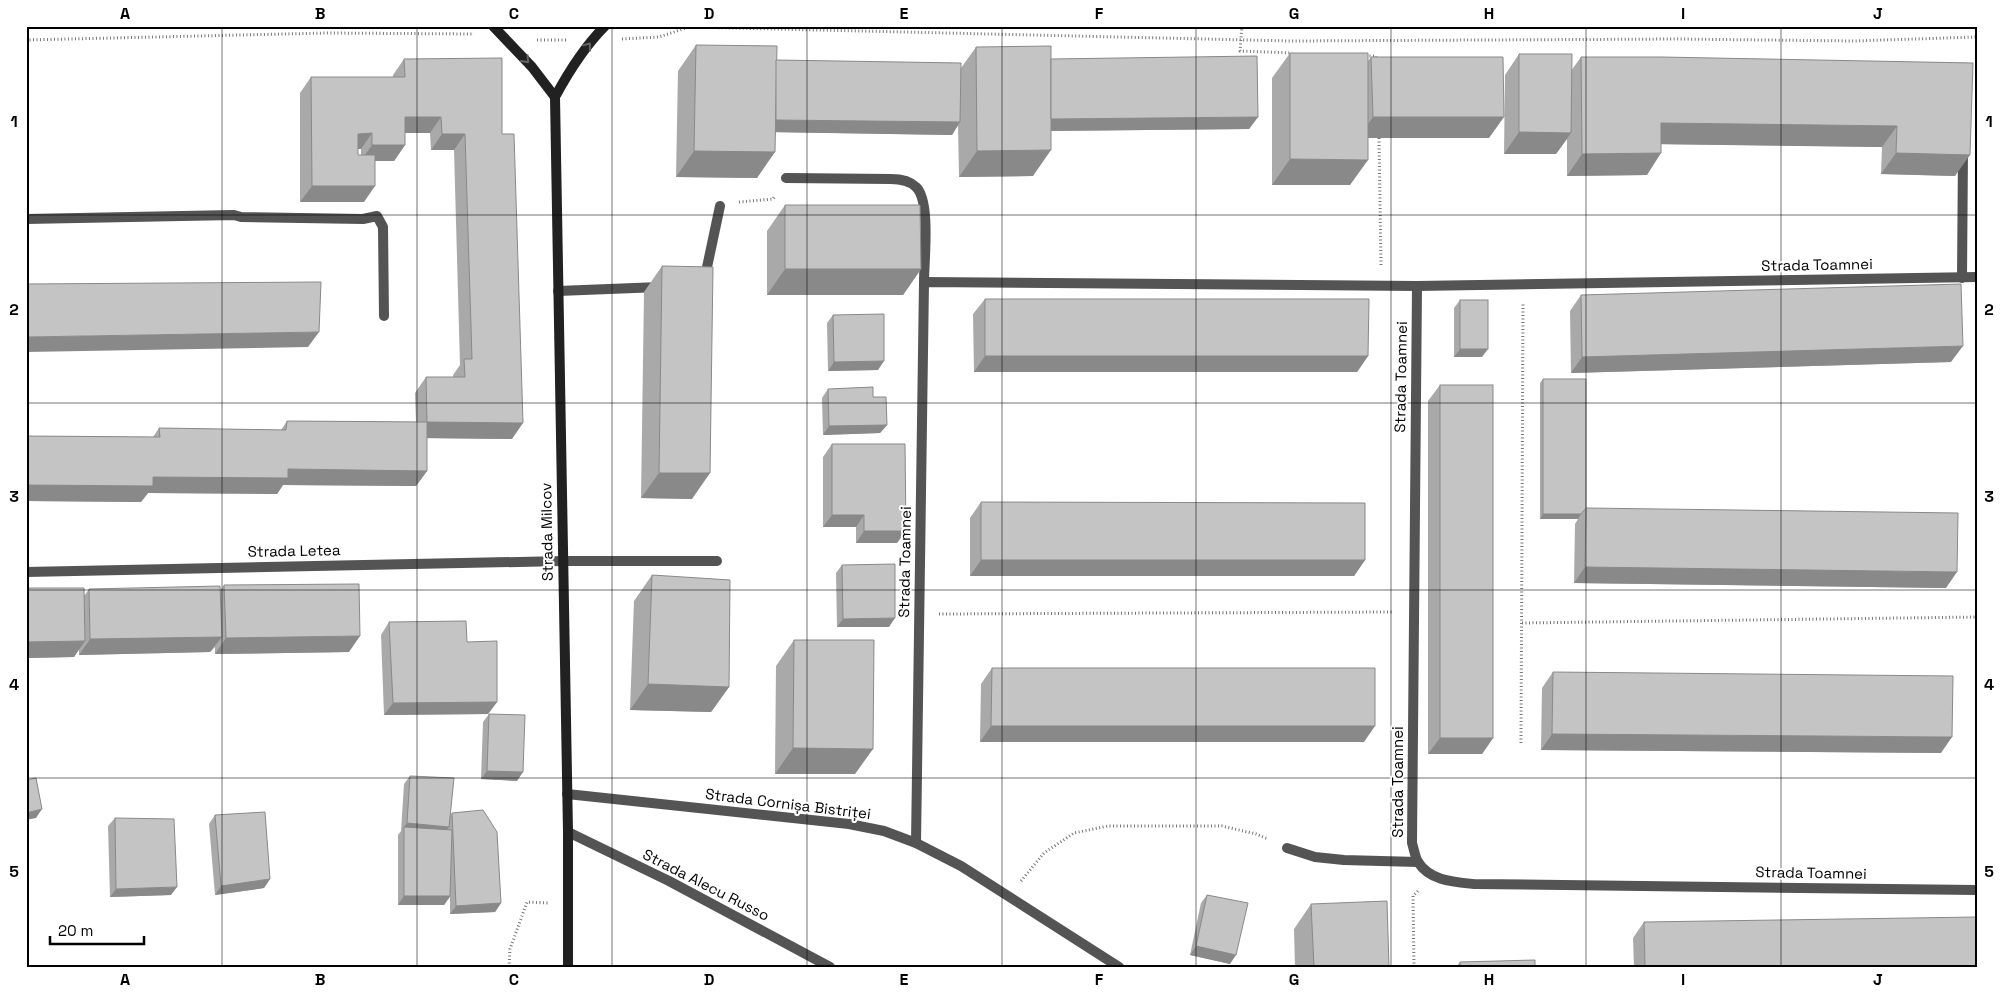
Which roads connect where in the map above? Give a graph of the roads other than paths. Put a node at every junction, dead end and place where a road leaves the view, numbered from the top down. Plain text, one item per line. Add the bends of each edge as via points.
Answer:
1 (493, 26) edge
2 (605, 26) edge
3 (555, 98) junction
4 (1963, 145) edge
5 (786, 178) road end
6 (720, 206) road end
7 (26, 219) edge
8 (1977, 277) edge
9 (1962, 278) junction
10 (924, 282) junction
11 (695, 284) edge
12 (1417, 286) junction
13 (671, 287) edge
14 (558, 290) junction
15 (384, 316) dead end
16 (563, 561) junction
17 (717, 561) dead end
18 (26, 572) edge
19 (567, 794) junction
20 (568, 832) junction
21 (916, 844) junction
22 (1287, 848) road end
23 (1418, 862) junction
24 (1977, 890) edge
25 (568, 967) edge
26 (830, 967) edge
27 (1119, 967) edge

1 -> 3 main road via 532,67
3 -> 2 main road via 570,70
3 - 14 main road, Strada Milcov
4 - 9 street
5 - 10 street, Strada Toamnei via 891,179 905,180 916,186 925,209
6 - 11 street via 706,272
7 - 15 street via 234,215 363,219 377,216 383,227
8 - 9 street, Strada Toamnei
9 - 12 street, Strada Toamnei
10 - 12 street, Strada Toamnei
10 - 21 street, Strada Toamnei
12 - 23 street, Strada Toamnei via 1412,843
13 - 14 street
14 - 16 main road, Strada Milcov
16 - 17 street, Strada Letea
16 - 18 street, Strada Letea
16 - 19 main road, Strada Milcov
19 - 20 main road, Strada Milcov
19 - 21 street, Strada Cornișa Bistriței via 849,824 884,831
20 - 25 main road, Strada Milcov
20 - 26 street, Strada Alecu Russo via 669,881
21 - 27 street, Strada Cornișa Bistriței via 961,866
22 - 23 street via 1315,857
23 - 24 street, Strada Toamnei via 1430,874 1474,884

